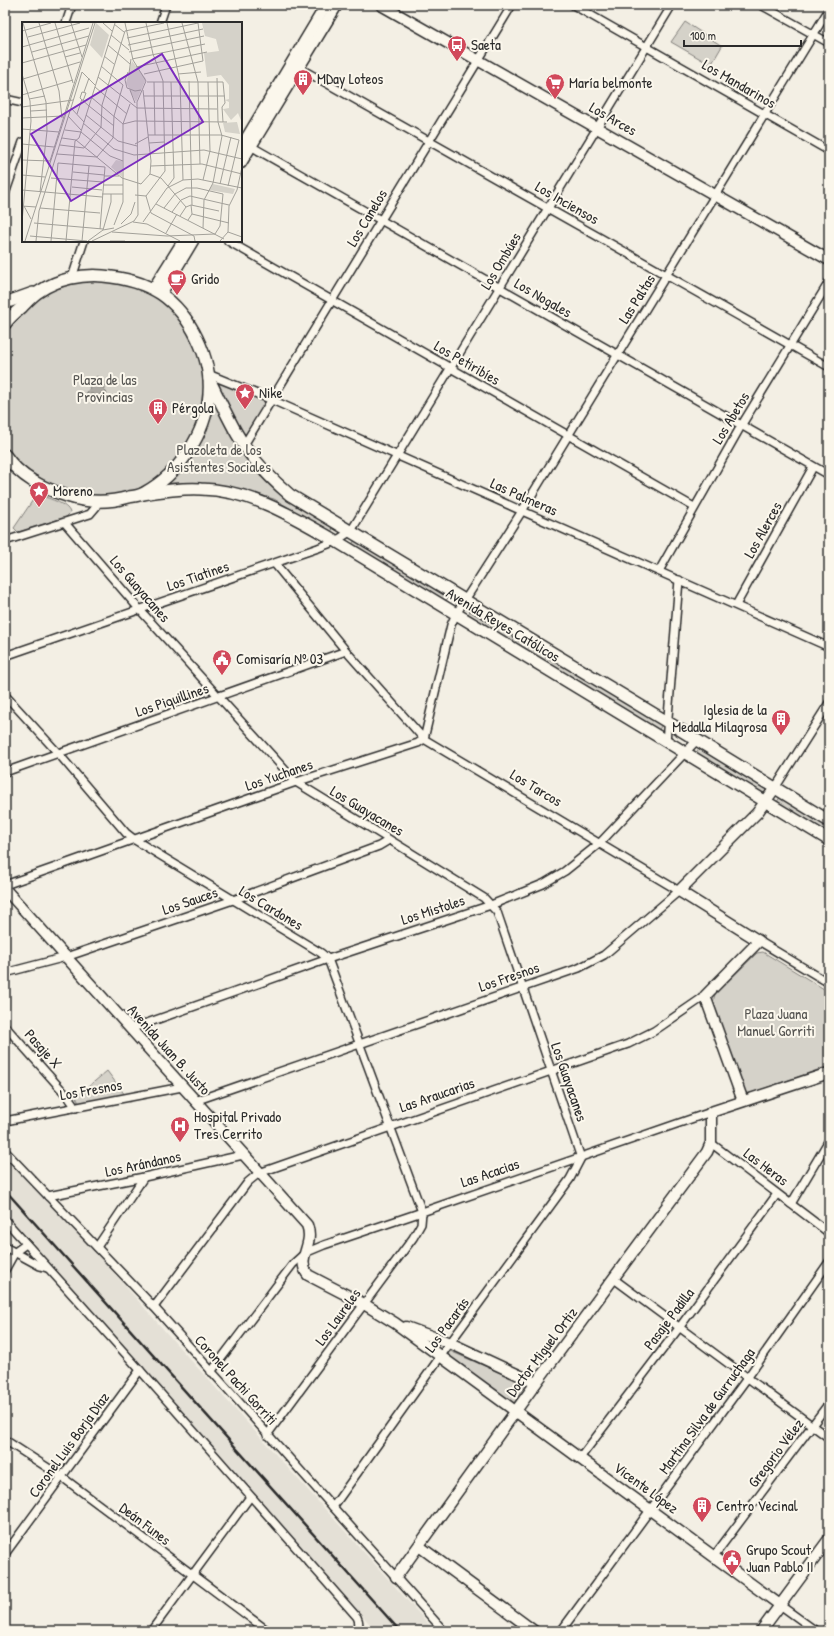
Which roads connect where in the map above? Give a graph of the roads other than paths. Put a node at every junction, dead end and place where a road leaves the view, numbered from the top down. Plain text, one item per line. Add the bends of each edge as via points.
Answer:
1 (72, 5) edge
2 (166, 5) edge
3 (326, 5) edge
4 (337, 5) edge
5 (381, 5) edge
6 (512, 5) edge
7 (573, 5) edge
8 (672, 5) edge
9 (761, 5) edge
10 (829, 9) edge
11 (66, 22) edge
12 (160, 22) edge
13 (814, 34) junction
14 (829, 43) edge
15 (647, 47) junction
16 (479, 60) junction
17 (295, 65) junction
18 (5, 98) edge
19 (22, 103) edge
20 (765, 114) junction
21 (597, 127) junction
22 (430, 141) junction
23 (244, 144) edge
24 (22, 145) edge
25 (829, 151) edge
26 (242, 157) edge
27 (5, 194) edge
28 (716, 195) junction
29 (548, 208) junction
30 (381, 221) junction
31 (84, 242) edge
32 (182, 242) edge
33 (193, 242) edge
34 (230, 242) edge
35 (829, 260) edge
36 (667, 276) junction
37 (72, 278) junction
38 (829, 282) edge
39 (500, 288) junction
40 (39, 291) junction
41 (157, 292) junction
42 (333, 300) junction
43 (5, 303) edge
44 (5, 324) edge
45 (791, 345) junction
46 (617, 355) junction
47 (829, 367) edge
48 (451, 369) junction
49 (209, 376) junction
50 (272, 400) junction
51 (741, 426) junction
52 (569, 435) junction
53 (244, 445) junction
54 (5, 455) edge
55 (397, 456) junction
56 (813, 467) junction
57 (829, 475) edge
58 (143, 494) junction
59 (97, 502) junction
60 (694, 507) junction
61 (522, 511) junction
62 (64, 523) junction
63 (351, 531) junction
64 (5, 541) edge
65 (336, 541) junction
66 (274, 563) junction
67 (659, 570) junction
68 (679, 580) junction
69 (465, 601) junction
70 (736, 605) junction
71 (140, 610) junction
72 (456, 614) junction
73 (829, 647) edge
74 (346, 651) junction
75 (5, 656) edge
76 (5, 695) edge
77 (220, 697) junction
78 (829, 703) edge
79 (669, 723) junction
80 (424, 739) junction
81 (697, 740) junction
82 (666, 742) junction
83 (58, 753) junction
84 (685, 754) junction
85 (5, 772) edge
86 (296, 782) junction
87 (775, 788) junction
88 (766, 802) junction
89 (829, 821) edge
90 (135, 840) junction
91 (389, 840) junction
92 (829, 840) edge
93 (600, 844) junction
94 (5, 885) edge
95 (5, 889) edge
96 (678, 891) junction
97 (233, 900) junction
98 (491, 905) junction
99 (759, 941) junction
100 (66, 957) junction
101 (328, 959) junction
102 (5, 972) edge
103 (829, 984) edge
104 (523, 988) junction
105 (705, 996) junction
106 (5, 1026) edge
107 (130, 1029) junction
108 (361, 1044) junction
109 (552, 1071) junction
110 (829, 1073) edge
111 (182, 1087) junction
112 (195, 1101) junction
113 (743, 1101) junction
114 (76, 1108) junction
115 (711, 1112) junction
116 (5, 1121) edge
117 (390, 1127) junction
118 (829, 1140) edge
119 (711, 1143) junction
120 (5, 1151) edge
121 (243, 1155) junction
122 (581, 1158) junction
123 (260, 1172) junction
124 (144, 1177) junction
125 (777, 1194) junction
126 (48, 1196) junction
127 (791, 1204) junction
128 (422, 1212) junction
129 (5, 1220) edge
130 (829, 1233) edge
131 (26, 1244) junction
132 (5, 1247) edge
133 (97, 1247) junction
134 (15, 1252) junction
135 (305, 1253) junction
136 (829, 1262) edge
137 (47, 1268) junction
138 (5, 1270) edge
139 (614, 1279) junction
140 (364, 1304) junction
141 (154, 1307) junction
142 (395, 1323) junction
143 (679, 1328) junction
144 (450, 1343) junction
145 (440, 1357) junction
146 (140, 1370) junction
147 (211, 1372) junction
148 (748, 1377) junction
149 (536, 1383) junction
150 (829, 1403) edge
151 (516, 1412) junction
152 (812, 1426) junction
153 (267, 1435) junction
154 (829, 1438) edge
155 (5, 1440) edge
156 (580, 1458) junction
157 (62, 1477) junction
158 (250, 1497) junction
159 (333, 1507) junction
160 (651, 1510) junction
161 (829, 1539) edge
162 (419, 1546) junction
163 (5, 1554) edge
164 (714, 1556) junction
165 (193, 1575) junction
166 (396, 1577) junction
167 (780, 1605) junction
168 (151, 1631) edge
169 (268, 1631) edge
170 (355, 1631) edge
171 (444, 1631) edge
172 (534, 1631) edge
173 (561, 1631) edge
174 (761, 1631) edge
175 (816, 1631) edge

1 - 11 street
2 - 12 street
3 - 17 street
4 - 17 street
5 - 16 street, Los Arces
6 - 16 street, Los Canelos
7 - 15 street, Los Mandarinos
8 - 15 street, Los Ombúes
9 - 13 street
10 - 13 street, Las Paltas
13 - 14 street
13 - 20 street, Las Paltas
15 - 20 street, Los Mandarinos
15 - 21 street, Los Ombúes
16 - 21 street, Los Arces
16 - 22 street, Los Canelos
17 - 22 street, Los Inciensos
17 - 23 street
18 - 19 street
20 - 25 street, Los Mandarinos
20 - 28 street, Las Paltas
21 - 28 street, Los Arces
21 - 29 street, Los Ombúes
22 - 29 street, Los Inciensos
22 - 30 street, Los Canelos
23 - 26 street
23 - 30 street, Los Nogales
24 - 27 street
28 - 35 street, Los Arces
28 - 36 street, Las Paltas
29 - 36 street, Los Inciensos
29 - 39 street, Los Ombúes
30 - 39 street, Los Nogales
30 - 42 street, Los Canelos
31 - 37 street
32 - 41 street
33 - 41 street
34 - 42 street, Los Petiribíes
36 - 45 street, Los Inciensos
36 - 46 street, Las Paltas
37 - 40 main road
37 - 41 main road via 99,276 129,280
38 - 45 street, Los Abetos
39 - 46 street, Los Nogales
39 - 48 street, Los Ombúes
40 - 43 main road
40 - 44 main road
41 - 49 main road via 179,310 188,324 197,340
42 - 48 street, Los Petiribíes
42 - 50 street, Los Canelos
45 - 47 street, Los Inciensos
45 - 51 street, Los Abetos
46 - 51 street, Los Nogales
46 - 52 street, Las Paltas
48 - 52 street, Los Petiribíes
48 - 55 street, Los Ombúes
49 - 50 street, Las Palmeras
49 - 53 main road, Avenida Reyes Católicos
49 - 58 main road via 205,417 192,446 167,476
50 - 53 street, Los Canelos
50 - 55 street, Las Palmeras
51 - 56 street, Los Nogales
51 - 60 street, Los Abetos
52 - 60 street, Los Petiribíes
52 - 61 street, Las Paltas
53 - 63 main road, Avenida Reyes Católicos via 290,495
54 - 59 main road, Avenida Reyes Católicos via 16,470 37,484 68,497
55 - 61 street, Las Palmeras
55 - 63 street, Los Ombúes
56 - 57 street, Los Nogales
56 - 70 street, Los Alerces
58 - 59 main road, Avenida Reyes Católicos via 112,502
58 - 65 main road, Avenida Reyes Católicos via 188,488 233,494 272,507
59 - 62 street via 90,514
60 - 67 street, Los Abetos
61 - 67 street, Las Palmeras
61 - 69 street, Las Paltas
62 - 64 street
62 - 71 street, Los Guayacanes
63 - 65 street, Los Tiatines
63 - 69 main road, Avenida Reyes Católicos
65 - 66 street, Los Tiatines
65 - 72 main road, Avenida Reyes Católicos
66 - 71 street, Los Tiatines
66 - 74 street, Los Tarcos
67 - 68 street, Las Palmeras
68 - 70 street, Las Palmeras
68 - 79 street
69 - 72 street
69 - 79 main road, Avenida Reyes Católicos
70 - 73 street, Las Palmeras
71 - 75 street, Los Tiatines
71 - 77 street, Los Guayacanes
72 - 80 street
72 - 82 main road, Avenida Reyes Católicos
74 - 77 street, Los Piquillines
74 - 80 street, Los Tarcos
76 - 83 street, Los Cardones
77 - 83 street, Los Piquillines
77 - 86 street, Los Guayacanes
78 - 87 street
79 - 81 main road, Avenida Reyes Católicos
79 - 82 street
80 - 86 street, Los Yuchanes
80 - 93 street, Los Tarcos
81 - 84 street, Los Mistoles
81 - 87 main road, Avenida Reyes Católicos
82 - 84 main road, Avenida Reyes Católicos
83 - 85 street, Los Piquillines
83 - 90 street, Los Cardones via 126,833
84 - 88 main road, Avenida Reyes Católicos
84 - 93 street, Los Mistoles
86 - 90 street, Los Yuchanes
86 - 91 street, Los Guayacanes
87 - 88 street, Los Fresnos
87 - 89 main road, Avenida Reyes Católicos
88 - 92 main road, Avenida Reyes Católicos
88 - 96 street, Los Fresnos
90 - 94 street, Los Yuchanes
90 - 97 street, Los Cardones
91 - 97 street, Los Sauces via 379,846
91 - 98 street, Los Guayacanes via 484,898
93 - 96 street, Los Tarcos
93 - 98 street, Los Mistoles via 553,879
95 - 100 street, Avenida Juan B. Justo
96 - 99 street, Los Tarcos
96 - 104 street, Los Fresnos via 604,955 579,968
97 - 100 street, Los Sauces
97 - 101 street, Los Cardones
98 - 101 street, Los Mistoles
98 - 104 street, Los Guayacanes via 497,912
99 - 103 street, Los Tarcos
99 - 105 street, Las Araucarias
100 - 102 street, Los Sauces
100 - 107 street, Avenida Juan B. Justo
101 - 107 street, Los Mistoles
101 - 108 street
104 - 108 street, Los Fresnos
104 - 109 street, Los Guayacanes
105 - 109 street, Las Araucarias via 641,1038
105 - 113 street
106 - 114 street, Pasaje X
107 - 111 street, Avenida Juan B. Justo
108 - 112 street, Los Fresnos
108 - 117 street
109 - 117 street, Las Araucarias
109 - 122 street, Los Guayacanes
110 - 113 street, Las Acacias
111 - 112 street, Avenida Juan B. Justo
111 - 114 street, Los Fresnos
112 - 121 street, Avenida Juan B. Justo
113 - 115 street, Las Acacias
114 - 116 street, Los Fresnos
115 - 119 street
115 - 122 street, Las Acacias
117 - 123 street, Las Araucarias
117 - 128 street
118 - 127 street
119 - 125 street, Las Heras
119 - 139 street, Doctor Miguel Ortiz
120 - 126 street, Coronel Pachi Gorriti
121 - 123 street, Avenida Juan B. Justo
121 - 124 street, Los Arándanos
122 - 128 street, Las Acacias
122 - 144 street, Los Pacarás via 570,1179
123 - 135 street, Avenida Juan B. Justo via 307,1225 310,1232
123 - 141 street, Las Araucarias via 248,1182
124 - 126 street, Los Arándanos
124 - 133 street
125 - 127 street, Las Heras
125 - 143 street, Pasaje Padilla
126 - 133 street, Coronel Pachi Gorriti
127 - 130 street, Las Heras
128 - 135 street, Las Acacias
128 - 140 street, Los Laureles via 421,1224 413,1238
129 - 131 street
131 - 134 street
131 - 137 street
132 - 134 street
133 - 141 street, Coronel Pachi Gorriti
134 - 137 street
134 - 138 street
135 - 140 street, Avenida Juan B. Justo via 304,1269 308,1275
135 - 147 street, Las Acacias via 293,1264
136 - 148 street, Martina Silva de Gurruchaga
137 - 146 street
139 - 143 street
139 - 149 street, Doctor Miguel Ortiz
140 - 142 street, Avenida Juan B. Justo
140 - 153 street, Los Laureles
141 - 147 street, Coronel Pachi Gorriti
142 - 144 street, Avenida Juan B. Justo
142 - 145 street, Avenida Juan B. Justo
143 - 148 street
143 - 156 street, Pasaje Padilla
144 - 145 street, Los Pacarás
144 - 149 street, Avenida Juan B. Justo
145 - 151 street, Avenida Juan B. Justo
145 - 159 street, Los Pacarás
146 - 157 street, Coronel Luis Borja Díaz
146 - 158 street
147 - 153 street, Coronel Pachi Gorriti
148 - 152 street
148 - 160 street, Martina Silva de Gurruchaga
149 - 151 street, Doctor Miguel Ortiz
150 - 152 street, Gregorio Vélez
151 - 156 street, Vicente López
151 - 162 street, Doctor Miguel Ortiz
152 - 154 street
152 - 164 street, Gregorio Vélez
153 - 159 street, Coronel Pachi Gorriti
155 - 157 street, Deán Funes
156 - 160 street, Vicente López
157 - 163 street, Coronel Luis Borja Díaz
157 - 165 street, Deán Funes
158 - 165 street
158 - 170 street via 357,1617 359,1626
159 - 166 street, Coronel Pachi Gorriti
160 - 164 street, Vicente López
160 - 173 street, Martina Silva de Gurruchaga
161 - 167 street
162 - 166 street, Doctor Miguel Ortiz
162 - 172 street
164 - 167 street, Vicente López
165 - 168 street
165 - 169 street, Deán Funes
166 - 171 street, Coronel Pachi Gorriti
167 - 174 street
167 - 175 street, Vicente López

